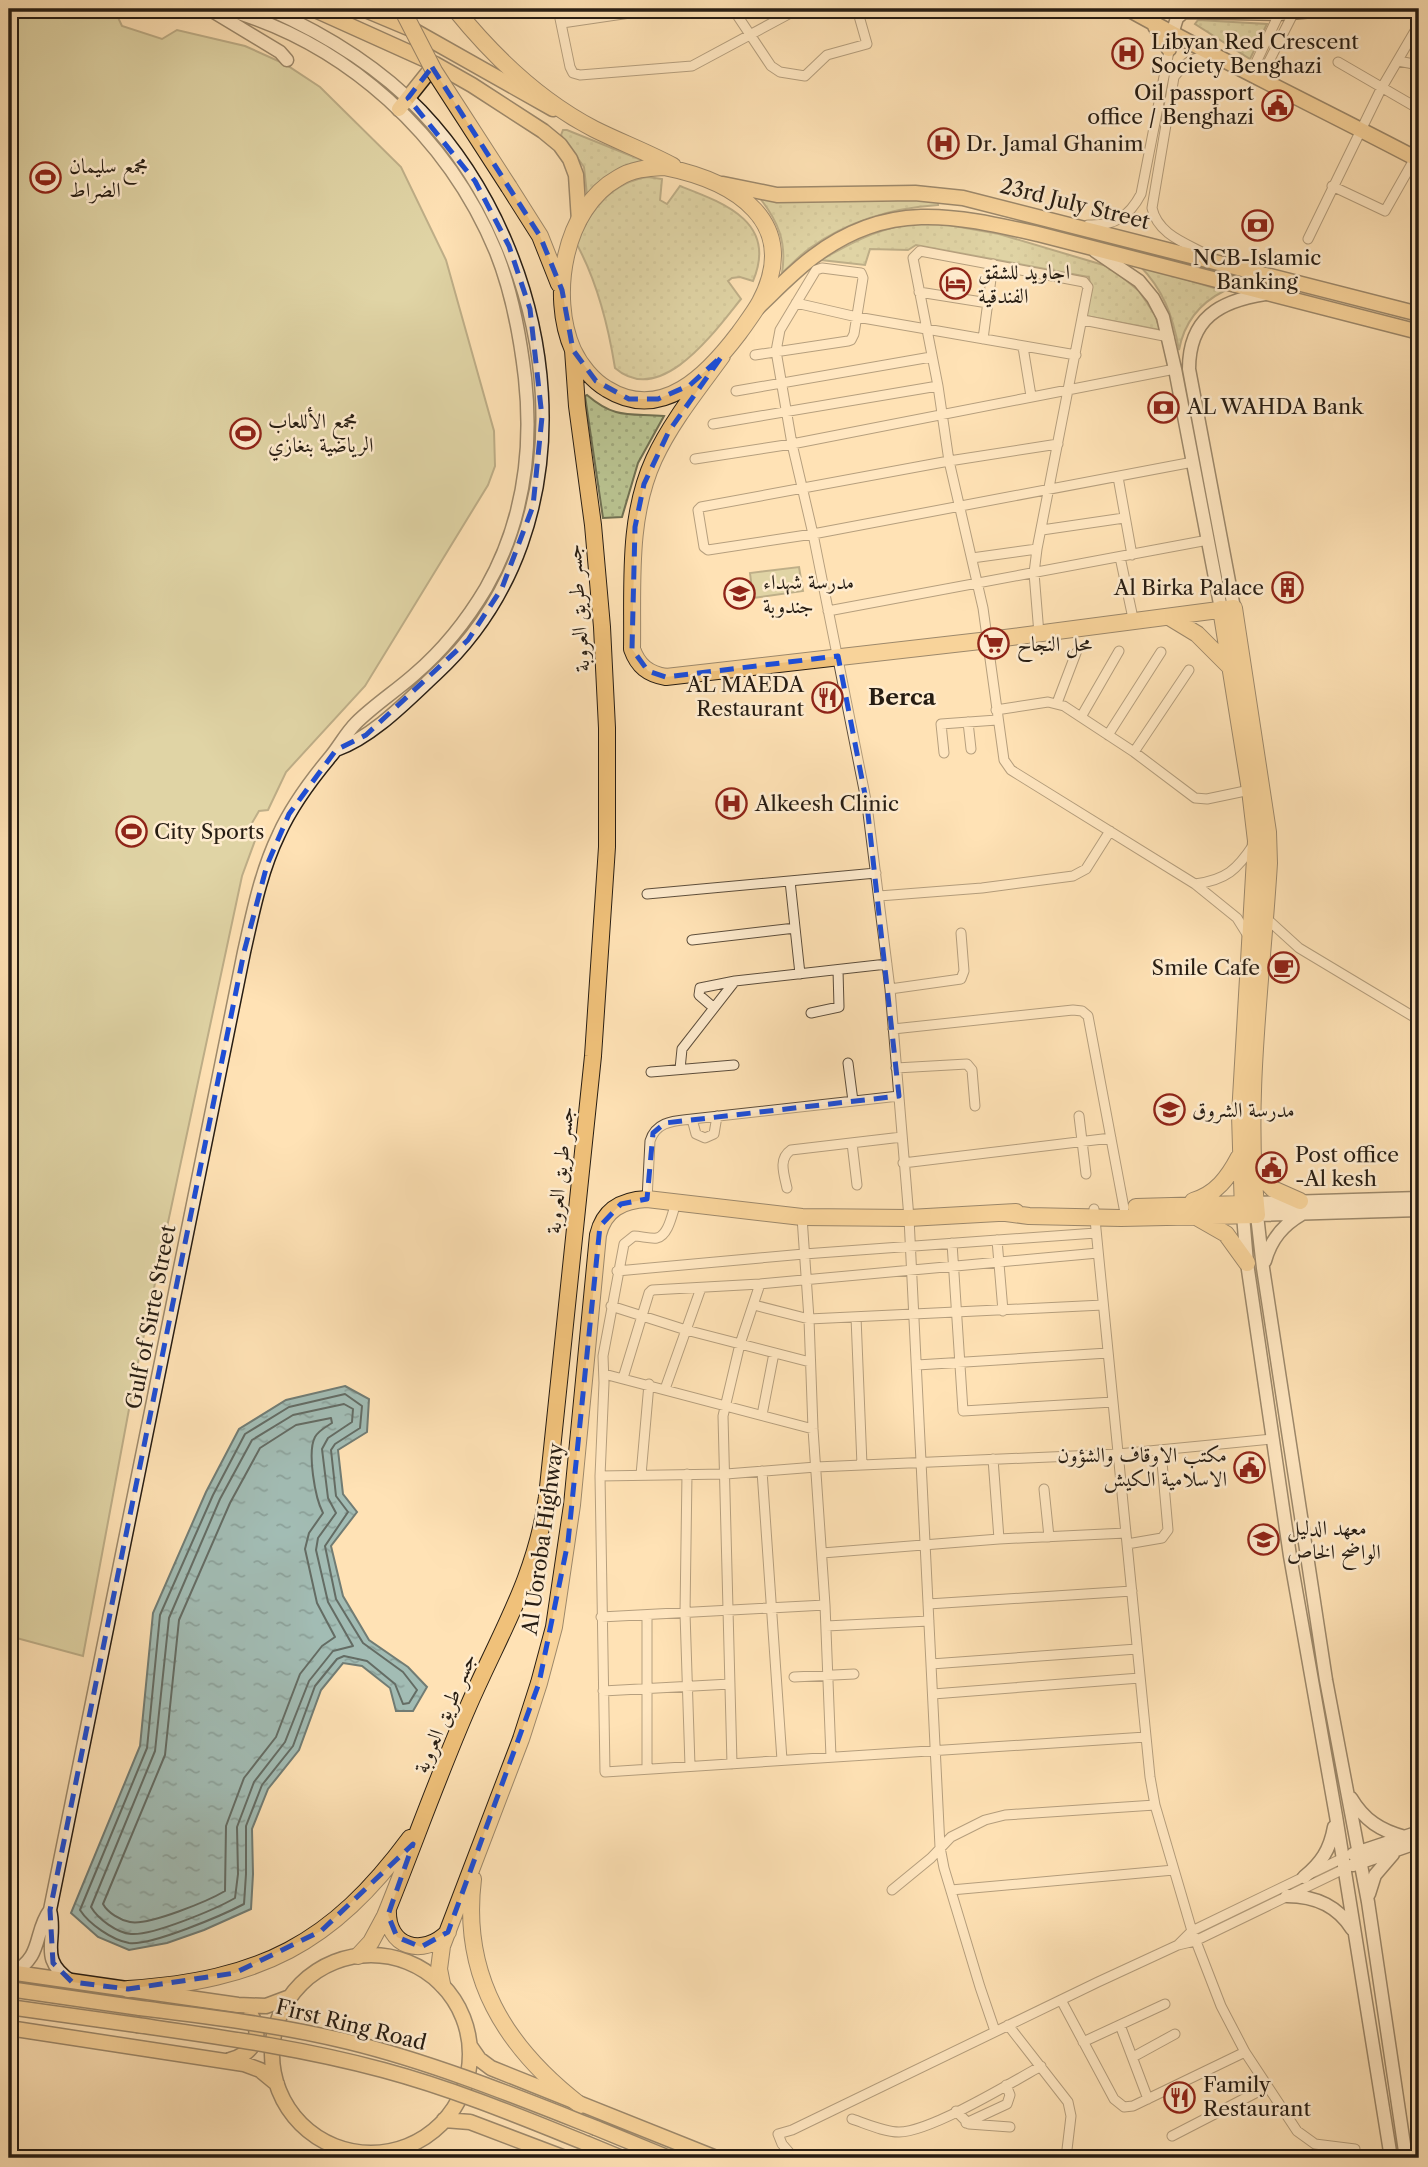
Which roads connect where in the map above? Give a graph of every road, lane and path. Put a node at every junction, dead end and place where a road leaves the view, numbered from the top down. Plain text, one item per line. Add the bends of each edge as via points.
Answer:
1 (209, 9) edge
2 (225, 9) edge
3 (269, 9) edge
4 (313, 9) edge
5 (363, 9) edge
6 (402, 9) edge
7 (455, 9) edge
8 (558, 9) edge
9 (657, 9) edge
10 (733, 9) edge
11 (798, 9) edge
12 (857, 9) edge
13 (1128, 9) edge
14 (1335, 9) edge
15 (785, 11) edge
16 (1295, 11) edge
17 (1279, 14) junction
18 (1152, 22) junction
19 (562, 23) junction
20 (1419, 24) edge
21 (750, 34) junction
22 (1172, 34) junction
23 (1169, 49) junction
24 (1214, 57) junction
25 (287, 60) dead end
26 (1398, 61) junction
27 (1338, 62) dead end
28 (435, 64) junction
29 (1419, 65) edge
30 (1256, 75) junction
31 (1381, 89) junction
32 (403, 104) junction
33 (1419, 109) edge
34 (577, 118) junction
35 (1360, 130) junction
36 (1418, 156) edge
37 (681, 170) junction
38 (714, 182) junction
39 (1332, 186) junction
40 (579, 221) junction
41 (1067, 224) junction
42 (1308, 239) dead end
43 (1089, 247) junction
44 (1222, 263) junction
45 (993, 264) junction
46 (562, 290) junction
47 (919, 292) junction
48 (1265, 293) junction
49 (796, 303) junction
50 (988, 303) junction
51 (756, 309) junction
52 (1419, 314) edge
53 (857, 317) junction
54 (1083, 320) junction
55 (928, 330) junction
56 (1419, 332) edge
57 (1169, 337) junction
58 (984, 339) junction
59 (1023, 347) junction
60 (573, 350) junction
61 (776, 351) junction
62 (755, 355) dead end
63 (1076, 355) junction
64 (722, 356) junction
65 (931, 357) junction
66 (1175, 369) junction
67 (781, 382) junction
68 (938, 386) junction
69 (1070, 389) junction
70 (736, 391) dead end
71 (1031, 397) junction
72 (788, 412) junction
73 (942, 414) junction
74 (713, 424) dead end
75 (792, 444) junction
76 (1058, 444) junction
77 (695, 459) dead end
78 (949, 461) junction
79 (1193, 462) junction
80 (1118, 477) junction
81 (803, 489) junction
82 (1049, 490) junction
83 (960, 505) junction
84 (1124, 518) junction
85 (1042, 530) junction
86 (813, 534) junction
87 (1208, 540) junction
88 (1037, 549) junction
89 (1132, 555) junction
90 (1119, 557) junction
91 (972, 558) junction
92 (1034, 573) junction
93 (978, 582) junction
94 (1227, 608) junction
95 (828, 611) junction
96 (1169, 617) junction
97 (1134, 623) junction
98 (1039, 634) junction
99 (989, 640) junction
100 (1119, 651) dead end
101 (1161, 652) dead end
102 (1076, 653) dead end
103 (838, 656) junction
104 (1230, 667) junction
105 (1189, 670) dead end
106 (1057, 703) junction
107 (996, 715) junction
108 (1081, 717) junction
109 (968, 722) junction
110 (1108, 735) junction
111 (971, 749) dead end
112 (1134, 752) junction
113 (944, 753) dead end
114 (1250, 790) junction
115 (1110, 831) junction
116 (1256, 841) junction
117 (876, 873) junction
118 (790, 881) junction
119 (1195, 884) junction
120 (647, 894) dead end
121 (879, 896) junction
122 (1266, 918) junction
123 (795, 928) junction
124 (961, 933) dead end
125 (1250, 939) junction
126 (692, 940) dead end
127 (887, 964) junction
128 (838, 970) junction
129 (800, 974) junction
130 (735, 981) junction
131 (890, 989) junction
132 (715, 1008) junction
133 (811, 1013) dead end
134 (1419, 1020) edge
135 (893, 1029) junction
136 (848, 1063) dead end
137 (734, 1065) dead end
138 (896, 1068) junction
139 (680, 1069) junction
140 (651, 1072) dead end
141 (899, 1096) junction
142 (853, 1101) junction
143 (975, 1106) dead end
144 (717, 1116) junction
145 (1079, 1116) dead end
146 (692, 1119) junction
147 (902, 1137) junction
148 (1111, 1138) junction
149 (1082, 1141) junction
150 (852, 1143) junction
151 (1240, 1155) junction
152 (903, 1163) junction
153 (1252, 1167) junction
154 (1086, 1174) dead end
155 (857, 1185) dead end
156 (786, 1188) dead end
157 (1419, 1198) edge
158 (648, 1199) junction
159 (676, 1203) junction
160 (1301, 1207) junction
161 (1124, 1208) junction
162 (1250, 1209) junction
163 (1187, 1210) junction
164 (1419, 1210) edge
165 (802, 1217) junction
166 (909, 1218) junction
167 (1095, 1220) junction
168 (997, 1240) junction
169 (953, 1243) junction
170 (911, 1246) junction
171 (1098, 1253) junction
172 (804, 1254) junction
173 (999, 1262) junction
174 (955, 1265) junction
175 (1255, 1265) junction
176 (912, 1270) junction
177 (617, 1272) junction
178 (806, 1279) junction
179 (760, 1284) junction
180 (701, 1289) junction
181 (754, 1305) junction
182 (1103, 1305) junction
183 (611, 1306) junction
184 (1003, 1311) junction
185 (958, 1313) junction
186 (914, 1314) junction
187 (642, 1315) junction
188 (856, 1317) junction
189 (809, 1319) junction
190 (686, 1330) junction
191 (740, 1344) junction
192 (774, 1353) junction
193 (1108, 1353) junction
194 (810, 1362) junction
195 (960, 1362) junction
196 (916, 1365) junction
197 (604, 1374) junction
198 (623, 1378) junction
199 (649, 1384) junction
200 (665, 1388) junction
201 (1113, 1402) junction
202 (724, 1404) junction
203 (762, 1415) junction
204 (813, 1429) junction
205 (1273, 1439) junction
206 (1161, 1451) junction
207 (1118, 1454) junction
208 (993, 1458) junction
209 (921, 1462) junction
210 (862, 1465) junction
211 (816, 1467) junction
212 (762, 1471) junction
213 (726, 1474) junction
214 (641, 1475) junction
215 (687, 1475) junction
216 (600, 1476) junction
217 (1044, 1489) dead end
218 (1126, 1533) junction
219 (1049, 1537) junction
220 (999, 1539) junction
221 (1127, 1544) junction
222 (926, 1545) junction
223 (822, 1553) junction
224 (1132, 1591) junction
225 (928, 1604) junction
226 (825, 1605) junction
227 (770, 1608) junction
228 (729, 1611) junction
229 (685, 1613) junction
230 (647, 1615) junction
231 (601, 1617) junction
232 (929, 1621) junction
233 (826, 1626) junction
234 (1137, 1649) junction
235 (931, 1664) junction
236 (854, 1674) dead end
237 (827, 1675) junction
238 (794, 1677) dead end
239 (1140, 1678) junction
240 (730, 1684) junction
241 (687, 1687) junction
242 (648, 1688) junction
243 (603, 1691) junction
244 (933, 1694) junction
245 (1146, 1737) junction
246 (936, 1751) junction
247 (831, 1757) junction
248 (782, 1760) junction
249 (732, 1764) junction
250 (690, 1766) junction
251 (647, 1769) junction
252 (1346, 1787) junction
253 (1155, 1805) junction
254 (1336, 1816) junction
255 (422, 1822) junction
256 (1419, 1832) edge
257 (1404, 1842) junction
258 (1419, 1842) edge
259 (940, 1847) junction
260 (477, 1855) junction
261 (1359, 1857) junction
262 (1343, 1864) junction
263 (1174, 1870) junction
264 (1304, 1877) junction
265 (892, 1890) dead end
266 (951, 1891) junction
267 (1287, 1896) junction
268 (1368, 1902) junction
269 (388, 1909) junction
270 (50, 1910) junction
271 (448, 1932) junction
272 (1355, 1934) junction
273 (1194, 1936) junction
274 (358, 1956) junction
275 (10, 1973) edge
276 (72, 1982) junction
277 (442, 1984) junction
278 (9, 1989) edge
279 (128, 1989) junction
280 (291, 1996) junction
281 (1060, 2000) junction
282 (1165, 2004) dead end
283 (238, 2005) junction
284 (9, 2007) edge
285 (1008, 2025) junction
286 (1120, 2025) junction
287 (9, 2028) edge
288 (995, 2031) junction
289 (1175, 2034) dead end
290 (1083, 2042) junction
291 (470, 2046) junction
292 (1245, 2052) junction
293 (1133, 2057) junction
294 (229, 2061) junction
295 (1041, 2066) junction
296 (506, 2075) junction
297 (277, 2084) junction
298 (1006, 2085) junction
299 (1267, 2087) junction
300 (1149, 2099) junction
301 (580, 2105) junction
302 (956, 2111) junction
303 (852, 2119) dead end
304 (444, 2120) junction
305 (966, 2123) junction
306 (1010, 2127) dead end
307 (486, 2129) junction
308 (1172, 2136) dead end
309 (1328, 2147) junction
310 (1355, 2149) dead end
311 (565, 2158) edge
312 (622, 2158) edge
313 (669, 2158) edge
314 (716, 2158) edge
315 (794, 2158) edge
316 (1066, 2158) edge
317 (1328, 2158) edge
318 (1394, 2158) edge

1 - 25 main road
2 - 32 main road, Gulf of Sirte Street via 275,26 327,53
3 - 32 main road, Gulf of Sirte Street via 333,41 376,71
4 - 28 main road
5 - 34 main road via 413,30 527,96
6 - 46 highway, bridge via 435,71 540,236
7 - 34 highway via 524,81
8 - 19 street
9 - 19 street
10 - 21 street
11 - 15 street
12 - 21 street via 867,44 827,55 804,76 771,66
13 - 18 main road
14 - 16 main road
15 - 21 street
16 - 17 main road
16 - 30 street
17 - 22 main road via 1184,12
17 - 30 street
18 - 22 main road
18 - 23 main road
19 - 21 street via 570,67 580,75 692,66
20 - 26 street
22 - 23 street
22 - 24 main road
23 - 41 street via 1135,206 1114,223
24 - 30 main road
24 - 44 street via 1192,60 1174,77 1152,208 1154,220 1165,232
26 - 29 street
26 - 31 street
27 - 31 street
28 - 32 main road
28 - 40 main road via 560,145 576,175
30 - 35 main road
31 - 33 street
31 - 35 street
32 - 270 main road, Gulf of Sirte Street via 463,188 496,253 515,315 529,429 517,512 507,543 474,606 431,660 356,723 310,782 278,835 257,895
34 - 37 highway
35 - 36 main road
35 - 39 street
36 - 39 street via 1385,211
37 - 38 highway
37 - 40 highway via 664,167 624,174 601,190
38 - 41 main road, 23rd July Street via 777,195 944,195
38 - 51 highway via 743,199 763,222 771,240 772,274
39 - 42 street
40 - 46 highway via 566,251
41 - 44 main road, 23rd July Street
43 - 48 main road, 23rd July Street
43 - 51 main road, 23rd July Street via 967,219 919,215 893,219 832,244
43 - 57 main road via 1139,281 1153,298
44 - 52 main road, 23rd July Street
45 - 47 street via 920,251 912,258
45 - 50 street
45 - 54 street via 1084,282 1088,287
46 - 60 highway
47 - 50 street
47 - 55 street
48 - 56 main road, 23rd July Street
48 - 94 main road via 1214,311 1193,339 1189,354
49 - 53 street
49 - 53 street via 818,268 859,272 863,278
49 - 61 street via 780,330
50 - 58 street
51 - 64 highway
53 - 55 street
53 - 61 street via 851,340
54 - 57 street
54 - 63 street
55 - 58 street
55 - 65 street
57 - 66 main road
58 - 59 street
59 - 63 street
59 - 71 street
60 - 64 highway via 603,387 638,401 676,393
60 - 255 highway, جسر طريق العروبة via 602,627 608,807 599,988 570,1279 547,1497 535,1555
61 - 62 street
61 - 67 street
63 - 69 street
64 - 103 highway via 649,470 635,527 635,658 648,671 666,677
65 - 67 street
65 - 68 street
66 - 69 street
66 - 79 main road
67 - 70 street
67 - 72 street
68 - 72 street
68 - 73 street
69 - 71 street
69 - 76 street
71 - 73 street
72 - 74 street
72 - 75 street
73 - 75 street
73 - 78 street
75 - 77 street
75 - 81 street
76 - 78 street
76 - 82 street
78 - 81 street
78 - 83 street
79 - 80 street
79 - 87 main road
80 - 82 street
80 - 84 street
81 - 86 street
81 - 86 street via 701,507 704,547
82 - 83 street
82 - 85 street
83 - 86 street
83 - 91 street
84 - 85 street
84 - 89 street
85 - 88 street
86 - 95 street
87 - 89 street
87 - 94 main road
88 - 91 street
88 - 92 street
89 - 90 street
90 - 92 street
90 - 97 street
91 - 93 street
92 - 93 street
92 - 98 street
93 - 95 street
93 - 99 street
94 - 96 highway
94 - 104 highway
94 - 122 highway via 1265,800
95 - 103 street
96 - 97 highway
96 - 104 highway via 1197,634
97 - 98 highway
98 - 99 highway
99 - 103 highway
99 - 107 street
100 - 108 street
101 - 110 street
102 - 106 street
103 - 117 street
104 - 114 highway
105 - 112 street
106 - 107 street
106 - 108 street
107 - 109 street
107 - 115 street via 1004,760 1011,770
108 - 110 street
109 - 111 street
109 - 113 street via 942,724
110 - 112 street
112 - 114 street via 1195,798
114 - 116 highway
115 - 119 street
115 - 121 street via 1086,869 1073,876
116 - 119 street via 1228,874
116 - 125 highway
117 - 118 street
117 - 121 street
118 - 120 street
118 - 123 street
119 - 125 street via 1237,918
121 - 127 street
122 - 134 street via 1299,948
122 - 153 highway
123 - 126 street
123 - 129 street
124 - 131 street via 961,979
125 - 151 highway
127 - 128 street
127 - 131 street
128 - 129 street
128 - 133 street via 839,1007
129 - 130 street
130 - 132 street
130 - 132 street via 700,988 699,995
131 - 135 street
132 - 139 street via 682,1049
135 - 138 street
135 - 148 street via 1082,1011 1088,1016
136 - 142 street
137 - 139 street
138 - 141 street
138 - 143 street via 967,1064 972,1070
139 - 140 street
141 - 142 street
141 - 147 street
142 - 144 street
144 - 146 street
144 - 146 street via 714,1133 705,1138 696,1134
145 - 149 street
146 - 158 street via 665,1123 653,1133
147 - 150 street
147 - 152 street
148 - 149 street
148 - 161 street
149 - 152 street
149 - 154 street
150 - 155 street
150 - 156 street via 791,1150 783,1163
151 - 162 highway
151 - 163 highway via 1222,1184
152 - 166 street
153 - 160 highway via 1273,1189
153 - 162 highway
157 - 160 main road
158 - 159 highway
158 - 260 highway, Al Uoroba Highway via 610,1211 600,1226 572,1505 554,1627 531,1711
159 - 165 highway
159 - 177 street via 662,1236 627,1240
160 - 162 main road
160 - 164 main road
160 - 175 main road
161 - 163 highway
161 - 167 highway
162 - 163 highway
162 - 175 main road
163 - 167 highway
163 - 175 highway via 1226,1234
165 - 166 highway
165 - 172 street
166 - 167 highway via 1006,1213
166 - 170 street
167 - 168 street
167 - 171 street
168 - 169 street
168 - 173 street
169 - 170 street
169 - 174 street
170 - 172 street
170 - 176 street
171 - 173 street
171 - 182 street
172 - 177 street
172 - 178 street
173 - 174 street
173 - 184 street
174 - 176 street
174 - 185 street
175 - 205 main road
175 - 252 main road
176 - 178 street
176 - 186 street
177 - 183 street
178 - 179 street
178 - 189 street
179 - 180 street
179 - 181 street
180 - 187 street via 651,1290
180 - 190 street
181 - 189 street
181 - 191 street
182 - 184 street
182 - 193 street
183 - 187 street
183 - 197 street
184 - 185 street
185 - 186 street
185 - 195 street
186 - 188 street
186 - 196 street
187 - 190 street
187 - 198 street
188 - 189 street
188 - 210 street
189 - 194 street
190 - 191 street
190 - 200 street
191 - 192 street
191 - 202 street
192 - 194 street
192 - 203 street
193 - 195 street
193 - 201 street
194 - 204 street
195 - 196 street
195 - 201 street via 963,1411
196 - 209 street
197 - 198 street
197 - 216 street
198 - 199 street
199 - 200 street
199 - 214 street
200 - 202 street
201 - 207 street
202 - 203 street
202 - 213 street
203 - 204 street
204 - 211 street
205 - 206 street
205 - 254 main road
206 - 207 street
206 - 221 street via 1168,1530 1162,1538
207 - 208 street
207 - 218 street
208 - 209 street
208 - 220 street
209 - 210 street
209 - 222 street
210 - 211 street
211 - 212 street
211 - 223 street
212 - 213 street
212 - 227 street
213 - 215 street
213 - 228 street
214 - 215 street
214 - 216 street
215 - 229 street
216 - 231 street
217 - 219 street
218 - 219 street
218 - 221 street
219 - 220 street
220 - 222 street
221 - 224 street
222 - 223 street
222 - 225 street
223 - 226 street
224 - 225 street
224 - 234 street
225 - 232 street
226 - 227 street
226 - 233 street
227 - 228 street
227 - 248 street
228 - 229 street
228 - 240 street
229 - 230 street
229 - 241 street
230 - 231 street
230 - 242 street
231 - 243 street
232 - 233 street
232 - 235 street
233 - 237 street
234 - 235 street
234 - 239 street
235 - 244 street
236 - 237 street
237 - 238 street
237 - 247 street
239 - 244 street
239 - 245 street
240 - 241 street
240 - 249 street
241 - 242 street
241 - 250 street
242 - 243 street
242 - 251 street
243 - 251 street via 605,1772
244 - 246 street
245 - 246 street
245 - 253 street
246 - 247 street
246 - 259 street
247 - 248 street
248 - 249 street
249 - 250 street
250 - 251 street
252 - 257 main road via 1368,1821
252 - 261 main road
253 - 259 street via 1000,1816 955,1834
253 - 263 street
254 - 262 main road
254 - 264 main road via 1328,1851
255 - 269 highway, جسر طريق العروبة
255 - 279 highway via 356,1903 296,1947 216,1978
256 - 257 main road
257 - 258 main road
257 - 261 main road
257 - 268 main road via 1375,1875
259 - 265 street
259 - 266 street
260 - 271 highway, Al Uoroba Highway
260 - 301 highway via 472,1938 488,1996 525,2055
261 - 262 main road
261 - 268 main road
262 - 264 street
262 - 267 street
262 - 272 main road
263 - 266 street
263 - 273 street
264 - 273 street
266 - 288 street
267 - 272 main road via 1311,1898 1332,1908
267 - 273 street
268 - 318 main road
269 - 271 highway via 391,1930 409,1944 427,1946
269 - 274 highway, جسر طريق العروبة
270 - 275 main road via 35,1951
270 - 276 main road via 50,1954 57,1970
271 - 277 highway, Al Uoroba Highway via 439,1961
272 - 318 main road
273 - 281 street
273 - 292 street
274 - 277 main road via 404,1960
274 - 280 main road via 316,1972
275 - 276 main road
276 - 279 main road
277 - 291 main road via 461,2013
278 - 313 main road, First Ring Road, bridge via 267,2025 362,2046 464,2076
279 - 283 main road
280 - 283 main road via 266,2006
280 - 297 main road via 273,2038
281 - 285 street
281 - 290 street
282 - 286 street
283 - 294 main road via 254,2019 255,2039 246,2055
284 - 312 main road, First Ring Road, bridge via 285,2046 383,2070 469,2096
285 - 288 street
285 - 295 street
286 - 290 street
286 - 293 street
287 - 294 main road
288 - 315 street via 778,2134
289 - 293 street
290 - 300 street via 1116,2102 1129,2107
291 - 296 main road via 484,2064
291 - 304 main road via 466,2080
292 - 299 street
292 - 300 street
293 - 300 street
294 - 297 main road via 252,2066
295 - 298 street
295 - 316 street via 1070,2109
296 - 301 main road
296 - 307 main road via 488,2082 478,2095 477,2110
297 - 304 main road via 292,2114 309,2131 350,2151 372,2153 406,2146
298 - 302 street
298 - 305 street via 1007,2104
299 - 308 street
299 - 309 street via 1297,2131
301 - 314 main road
302 - 303 street via 905,2132
302 - 305 street
304 - 307 main road
305 - 306 street
307 - 311 main road
309 - 310 street
309 - 317 street

